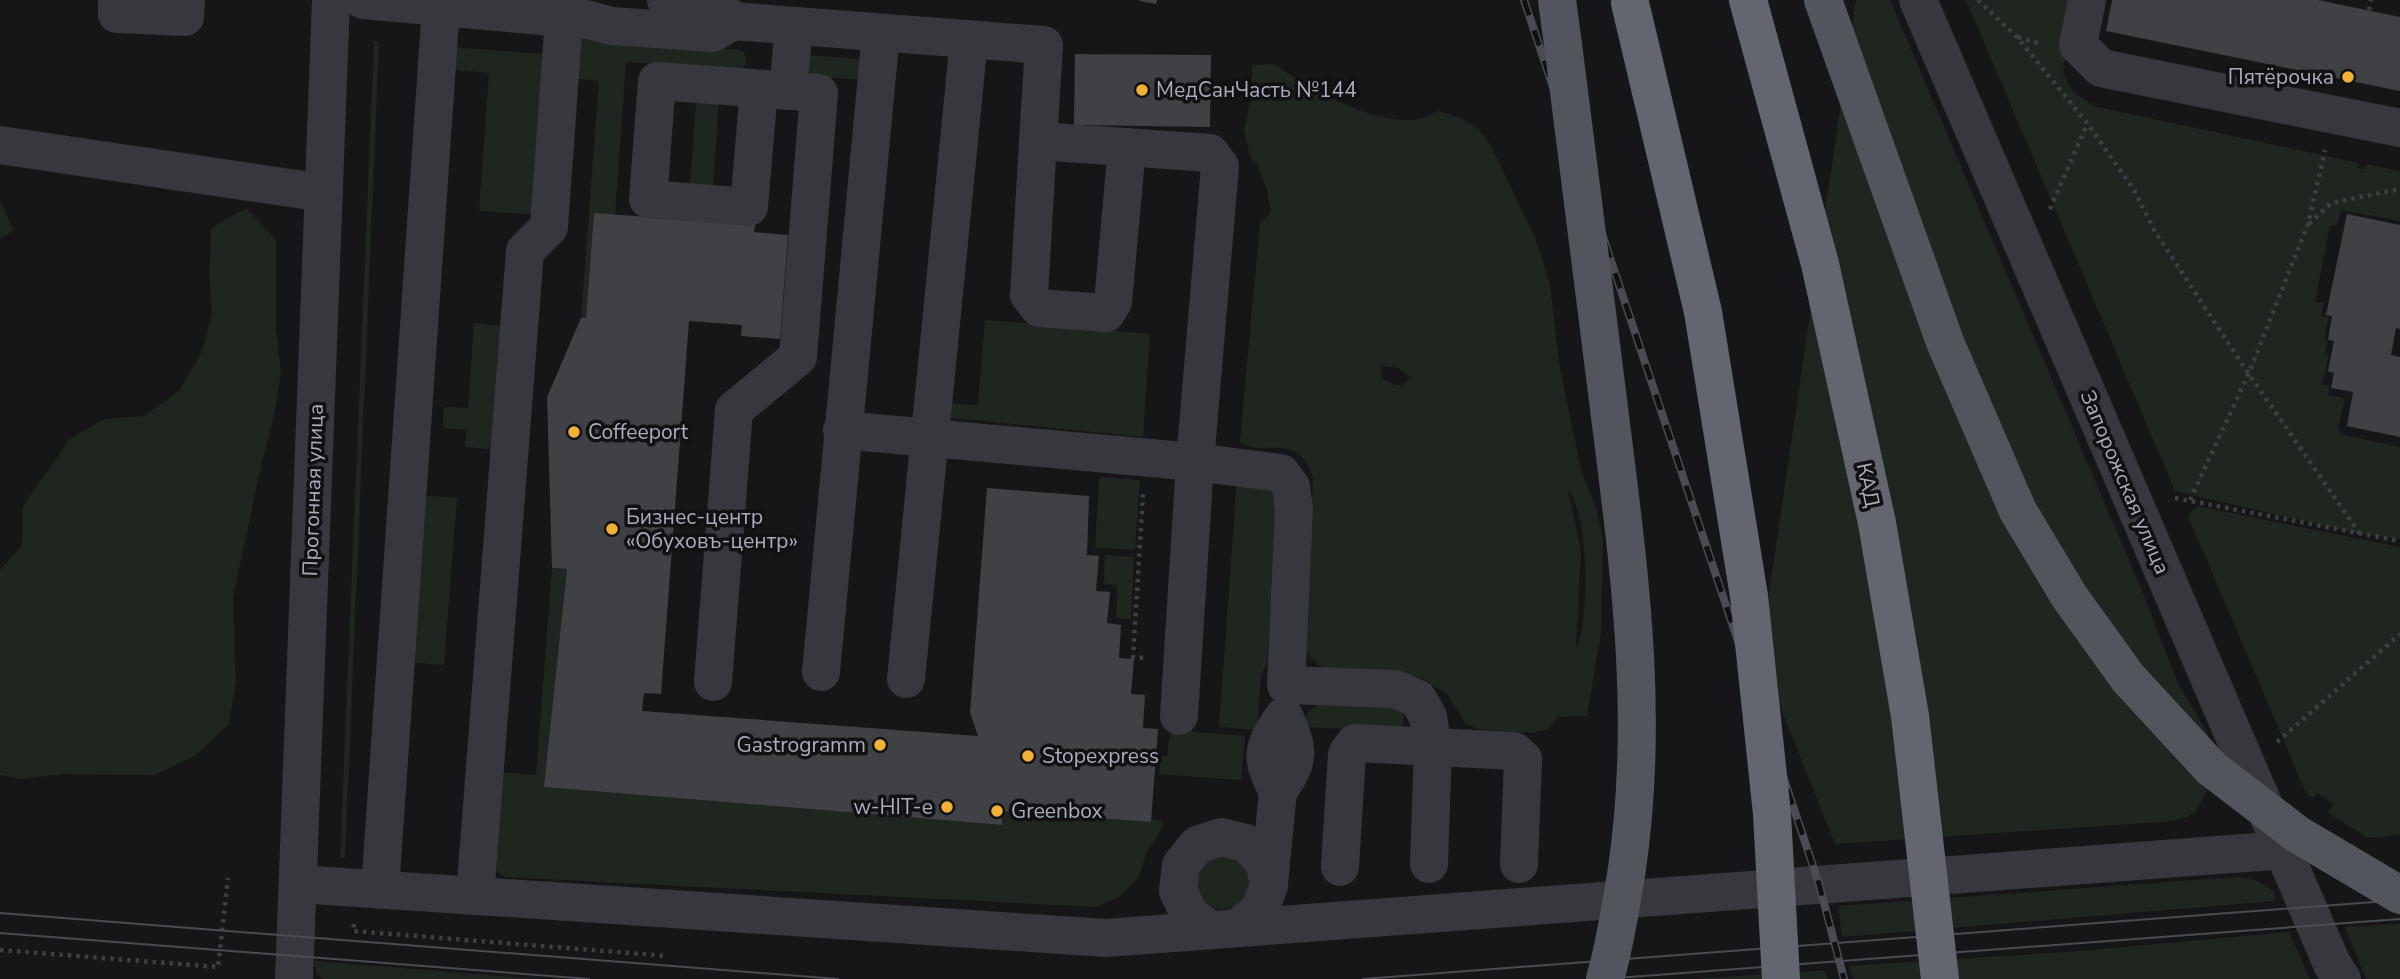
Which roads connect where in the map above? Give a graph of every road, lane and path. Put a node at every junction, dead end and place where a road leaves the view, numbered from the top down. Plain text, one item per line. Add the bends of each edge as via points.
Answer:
1 (117, 0) edge
2 (186, 0) edge
3 (331, 0) edge
4 (363, 0) edge
5 (666, 0) edge
6 (1557, 0) edge
7 (1629, 0) edge
8 (1748, 0) edge
9 (1823, 0) edge
10 (1918, 0) edge
11 (1978, 0) edge
12 (2087, 0) edge
13 (2371, 0) edge
14 (441, 7) junction
15 (2369, 10) dead end
16 (583, 12) edge
17 (733, 21) junction
18 (794, 26) junction
19 (881, 33) junction
20 (969, 39) junction
21 (2332, 115) junction
22 (2087, 123) junction
23 (2400, 128) edge
24 (1038, 141) junction
25 (0, 145) edge
26 (1126, 148) junction
27 (2400, 189) edge
28 (324, 193) junction
29 (2047, 215) dead end
30 (2308, 224) junction
31 (2249, 373) junction
32 (842, 430) junction
33 (930, 438) junction
34 (1195, 462) junction
35 (1144, 489) dead end
36 (2167, 496) dead end
37 (2190, 500) junction
38 (2360, 534) junction
39 (2400, 541) edge
40 (2400, 634) edge
41 (1154, 659) dead end
42 (821, 672) dead end
43 (906, 679) dead end
44 (713, 682) dead end
45 (1285, 701) junction
46 (1179, 716) dead end
47 (2274, 745) dead end
48 (1433, 747) junction
49 (2284, 850) junction
50 (1429, 864) dead end
51 (1519, 864) dead end
52 (1340, 867) dead end
53 (228, 878) dead end
54 (298, 884) junction
55 (1269, 886) junction
56 (367, 889) junction
57 (1178, 891) junction
58 (2400, 895) edge
59 (475, 897) junction
60 (1315, 922) junction
61 (1224, 929) junction
62 (1146, 935) junction
63 (0, 950) edge
64 (667, 956) dead end
65 (2336, 974) edge
66 (294, 979) edge
67 (1605, 979) edge
68 (1781, 979) edge
69 (1940, 979) edge

1 - 2 street via 117,14 185,17
3 - 28 street, Прогонная улица
4 - 14 street
5 - 17 street via 715,4
6 - 67 main road, bridge via 1630,573 1637,674 1637,770 1630,846
7 - 68 highway, bridge via 1703,312 1749,596 1772,814
8 - 69 highway, КАД, bridge via 1820,264 1877,523 1910,716
9 - 58 main road, bridge via 1945,342 2018,511 2069,596 2128,678 2211,768 2297,834
10 - 49 street, Запорожская улица
11 - 22 path via 2017,37
12 - 21 street via 2078,45 2101,68
13 - 15 path
14 - 16 street
14 - 56 street
16 - 17 street via 612,26 713,33
16 - 59 street via 549,227 525,251
17 - 18 street
18 - 19 street
18 - 44 street via 773,90 819,93 798,357 734,410
19 - 20 street
19 - 32 street
20 - 24 street via 1044,45
20 - 33 street
21 - 23 street
21 - 30 path
22 - 29 path
22 - 31 path
24 - 26 street
24 - 26 street via 1029,295 1039,308 1105,313 1113,302
25 - 28 street
26 - 34 street via 1210,153 1220,166
27 - 30 path via 2331,203
28 - 54 street, Прогонная улица
30 - 31 path
31 - 37 path
31 - 38 path
32 - 33 street
32 - 42 street
33 - 34 street
33 - 43 street
34 - 45 street via 1281,472 1291,487 1294,508
34 - 46 street
35 - 41 path via 1133,657
36 - 37 path
37 - 38 path
38 - 39 path
40 - 47 path
45 - 48 street via 1395,689 1418,699 1428,717
45 - 55 street via 1295,758 1293,771 1278,791
48 - 50 street
48 - 51 street via 1514,751 1523,759
48 - 52 street via 1355,743 1347,754
49 - 60 street
49 - 65 street, Запорожская улица
53 - 63 path via 218,967
54 - 56 street
54 - 66 street, Прогонная улица
55 - 57 street via 1264,861 1246,843 1221,837 1197,845 1181,865
55 - 60 street via 1292,913
55 - 61 street via 1259,911
56 - 59 street
56 - 64 path via 353,931
57 - 61 street via 1189,914
57 - 62 street via 1160,922
59 - 62 street via 1107,938
60 - 61 street
61 - 62 street

